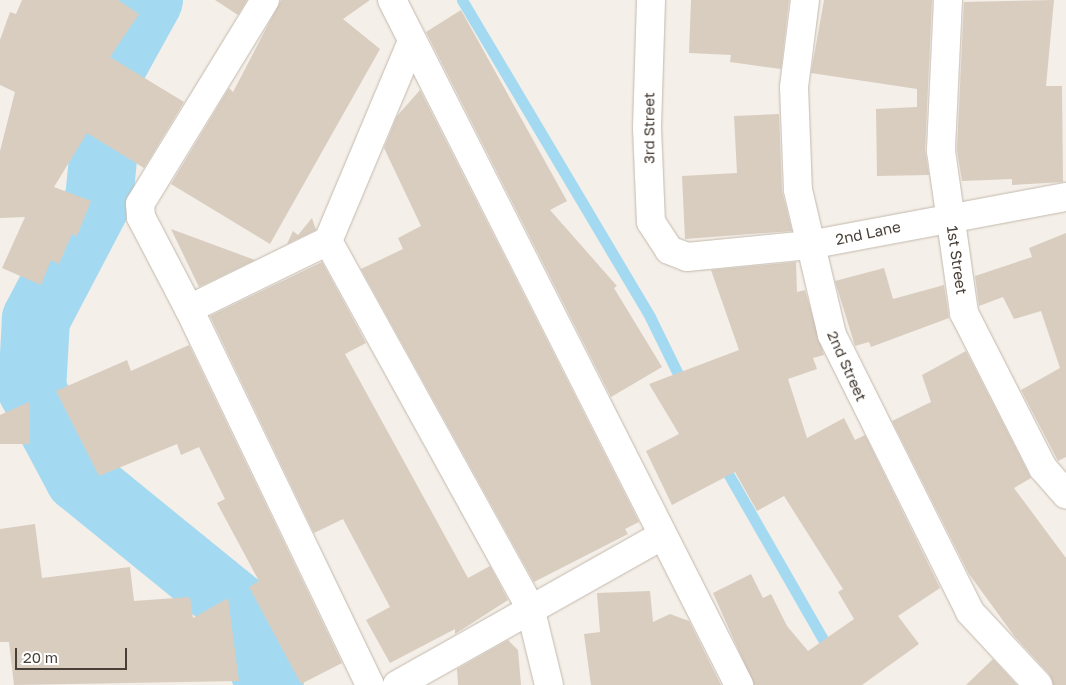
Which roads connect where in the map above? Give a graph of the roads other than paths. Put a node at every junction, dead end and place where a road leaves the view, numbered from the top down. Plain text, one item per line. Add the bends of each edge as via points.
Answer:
1 (265, 0) edge
2 (392, 0) edge
3 (651, 0) edge
4 (805, 0) edge
5 (948, 0) edge
6 (411, 44) junction
7 (1066, 197) edge
8 (951, 216) junction
9 (328, 241) junction
10 (809, 245) junction
11 (669, 250) joint
12 (189, 309) junction
13 (1066, 494) edge
14 (663, 535) junction
15 (530, 607) junction
16 (370, 685) edge
17 (397, 685) edge
18 (550, 685) edge
19 (739, 685) edge
20 (1038, 685) edge

1 - 12 street via 140,204 142,218
2 - 6 street
3 - 11 street, 3rd Street via 647,128 651,222
4 - 10 street, 2nd Street via 794,87 798,190
5 - 8 street, 1st Street via 941,151
6 - 9 street
6 - 14 street
7 - 8 street, 2nd Lane
8 - 10 street, 2nd Lane
8 - 13 street, 1st Street via 964,313 1044,468
9 - 12 street
9 - 15 street
10 - 11 street, 2nd Lane via 687,257
10 - 20 street, 2nd Street via 832,335 910,497 970,612
12 - 16 street
14 - 15 street
14 - 19 street
15 - 17 street
15 - 18 street

